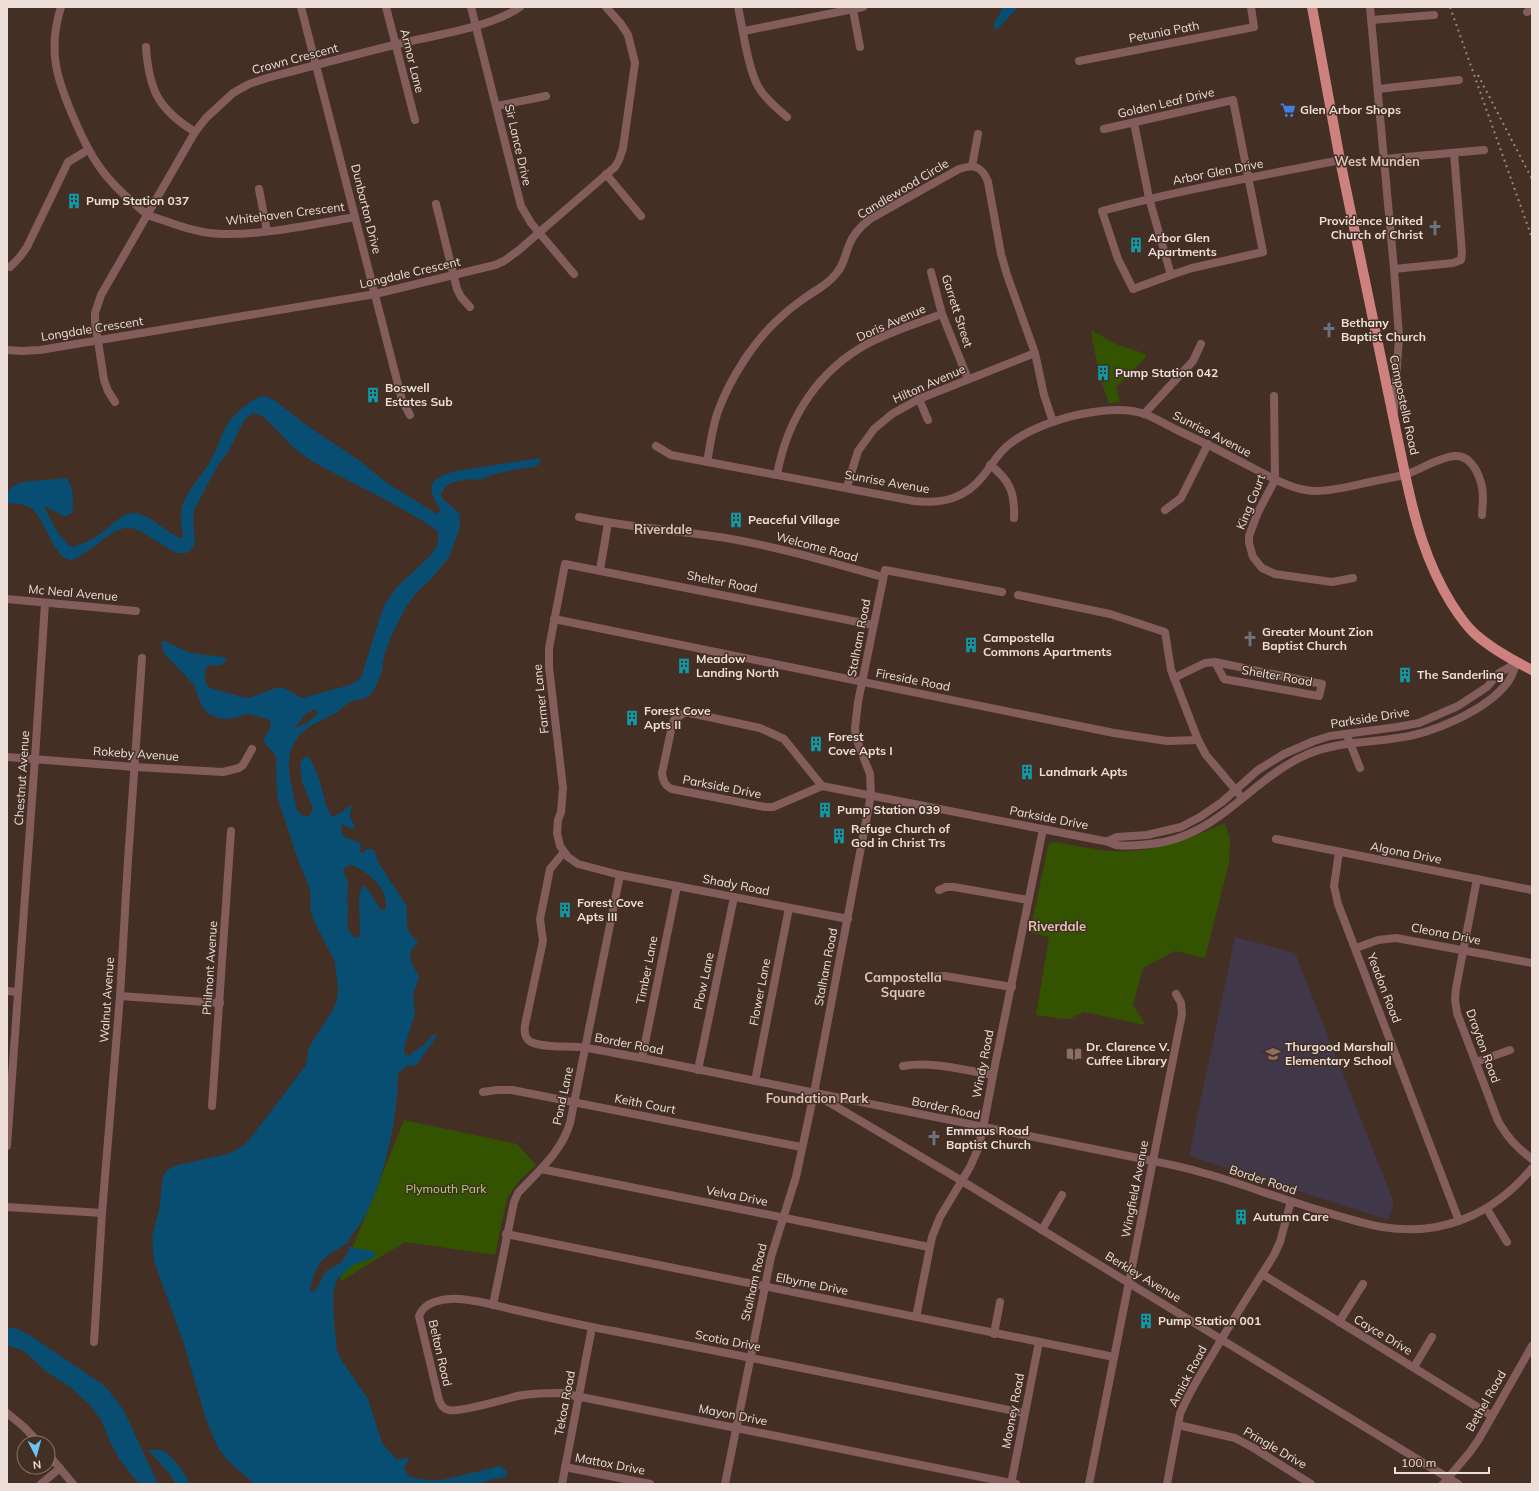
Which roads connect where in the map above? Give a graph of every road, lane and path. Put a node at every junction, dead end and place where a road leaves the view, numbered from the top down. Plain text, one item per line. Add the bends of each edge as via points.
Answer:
1 (61, 7) edge
2 (301, 7) edge
3 (386, 7) edge
4 (471, 7) edge
5 (520, 7) edge
6 (606, 7) edge
7 (738, 7) edge
8 (863, 7) edge
9 (1251, 7) edge
10 (1312, 7) edge
11 (1370, 7) edge
12 (853, 10) junction
13 (1434, 15) dead end
14 (1371, 20) junction
15 (475, 26) junction
16 (744, 32) junction
17 (395, 45) junction
18 (146, 47) dead end
19 (860, 47) dead end
20 (1079, 61) dead end
21 (316, 65) junction
22 (1459, 80) dead end
23 (1378, 89) junction
24 (546, 96) dead end
25 (497, 106) junction
26 (787, 117) dead end
27 (415, 120) dead end
28 (1134, 123) junction
29 (1104, 129) dead end
30 (195, 132) junction
31 (978, 134) dead end
32 (88, 150) junction
33 (1484, 150) dead end
34 (1454, 153) junction
35 (1384, 159) junction
36 (1340, 160) junction
37 (972, 166) junction
38 (606, 174) junction
39 (1249, 178) junction
40 (259, 188) dead end
41 (1149, 198) junction
42 (436, 204) dead end
43 (147, 215) junction
44 (641, 216) dead end
45 (355, 217) junction
46 (267, 231) junction
47 (539, 233) junction
48 (10, 267) dead end
49 (1394, 268) junction
50 (931, 272) dead end
51 (574, 274) dead end
52 (454, 275) junction
53 (1170, 275) junction
54 (375, 294) junction
55 (470, 307) dead end
56 (942, 314) junction
57 (98, 340) junction
58 (1201, 344) dead end
59 (7, 350) edge
60 (1035, 353) junction
61 (968, 379) junction
62 (1274, 396) dead end
63 (919, 399) junction
64 (114, 402) dead end
65 (1144, 414) junction
66 (410, 415) dead end
67 (1394, 416) junction
68 (928, 420) dead end
69 (1053, 422) junction
70 (1208, 444) junction
71 (656, 446) dead end
72 (707, 462) junction
73 (990, 465) junction
74 (1405, 474) junction
75 (777, 475) junction
76 (1275, 480) junction
77 (847, 487) junction
78 (1165, 510) dead end
79 (1482, 514) dead end
80 (579, 517) dead end
81 (1014, 518) dead end
82 (608, 523) junction
83 (565, 564) joint
84 (600, 570) junction
85 (883, 577) junction
86 (1353, 578) dead end
87 (1002, 592) dead end
88 (1018, 595) dead end
89 (7, 599) edge
90 (45, 602) junction
91 (136, 611) dead end
92 (554, 619) junction
93 (874, 625) junction
94 (142, 658) dead end
95 (1215, 662) junction
96 (1517, 663) junction
97 (1532, 670) edge
98 (1174, 678) junction
99 (862, 682) junction
100 (1346, 733) junction
101 (1198, 740) junction
102 (1349, 743) junction
103 (252, 749) dead end
104 (7, 757) edge
105 (36, 758) junction
106 (135, 767) junction
107 (1360, 768) dead end
108 (822, 786) junction
109 (1235, 791) junction
110 (871, 795) junction
111 (1243, 798) junction
112 (1043, 829) junction
113 (231, 831) dead end
114 (1276, 839) dead end
115 (1108, 840) junction
116 (564, 852) junction
117 (1339, 852) junction
118 (620, 875) junction
119 (1478, 880) junction
120 (676, 886) junction
121 (939, 890) dead end
122 (1532, 890) edge
123 (734, 897) junction
124 (1028, 900) junction
125 (789, 908) junction
126 (848, 919) junction
127 (1356, 948) junction
128 (1464, 950) junction
129 (1532, 963) edge
130 (922, 978) dead end
131 (1012, 987) junction
132 (7, 991) edge
133 (18, 992) junction
134 (1176, 994) dead end
135 (120, 996) junction
136 (220, 1003) junction
137 (585, 1048) junction
138 (1510, 1050) dead end
139 (642, 1058) junction
140 (1476, 1062) junction
141 (903, 1066) dead end
142 (698, 1070) junction
143 (992, 1075) junction
144 (755, 1081) junction
145 (483, 1092) dead end
146 (814, 1093) junction
147 (574, 1102) junction
148 (860, 1102) junction
149 (212, 1106) dead end
150 (854, 1117) junction
151 (983, 1128) junction
152 (7, 1146) edge
153 (801, 1147) junction
154 (1532, 1159) edge
155 (1153, 1161) junction
156 (1532, 1168) edge
157 (541, 1169) junction
158 (962, 1181) junction
159 (1062, 1196) dead end
160 (1291, 1201) junction
161 (7, 1207) edge
162 (1487, 1209) junction
163 (102, 1213) junction
164 (782, 1217) junction
165 (1459, 1221) junction
166 (1042, 1230) junction
167 (506, 1234) junction
168 (1507, 1242) dead end
169 (929, 1247) junction
170 (1262, 1274) junction
171 (1128, 1282) junction
172 (1363, 1284) dead end
173 (764, 1287) junction
174 (1000, 1302) dead end
175 (428, 1304) joint
176 (492, 1305) junction
177 (916, 1317) junction
178 (1339, 1322) junction
179 (592, 1327) junction
180 (994, 1334) junction
181 (1432, 1337) dead end
182 (1221, 1339) junction
183 (94, 1342) dead end
184 (1039, 1342) junction
185 (1532, 1346) edge
186 (750, 1357) junction
187 (1114, 1357) junction
188 (1414, 1367) junction
189 (579, 1397) junction
190 (445, 1409) joint
191 (7, 1413) edge
192 (1024, 1413) junction
193 (1492, 1416) junction
194 (1178, 1425) junction
195 (736, 1428) junction
196 (32, 1435) edge
197 (56, 1463) edge
198 (565, 1467) junction
199 (60, 1468) junction
200 (1445, 1481) edge
201 (41, 1484) edge
202 (73, 1484) edge
203 (562, 1484) edge
204 (650, 1484) edge
205 (725, 1484) edge
206 (1012, 1484) edge
207 (1089, 1484) edge
208 (1167, 1484) edge
209 (1311, 1484) edge
210 (1458, 1484) edge

1 - 32 street, Whitehaven Crescent via 55,33 57,75
2 - 21 street, Dunbarton Drive
3 - 17 street, Armor Lane
4 - 15 street, Sir Lance Drive
5 - 15 street, Crown Crescent via 505,16
6 - 38 street, Longdale Crescent via 628,35 635,63 620,160
7 - 16 street
8 - 12 street
9 - 20 street, Petunia Path via 1254,27
10 - 36 main road, Campostella Road
11 - 14 street
12 - 16 street
12 - 19 street
13 - 14 street
14 - 23 street
15 - 17 street, Crown Crescent
15 - 25 street, Sir Lance Drive
16 - 26 street via 753,77 759,89
17 - 21 street, Crown Crescent
17 - 27 street, Armor Lane
18 - 30 street via 151,83 159,98 179,122
21 - 30 street, Crown Crescent via 249,84 233,93
21 - 45 street, Dunbarton Drive
22 - 23 street
23 - 35 street
24 - 25 street
25 - 47 street, Sir Lance Drive via 518,197 526,215
28 - 29 street, Golden Leaf Drive
28 - 39 street, Golden Leaf Drive via 1233,100
28 - 41 street
30 - 43 street, Crown Crescent
31 - 37 street
32 - 43 street, Whitehaven Crescent via 103,174
32 - 48 street via 68,162 27,247
33 - 34 street
34 - 35 street
34 - 49 street via 1461,260 1453,263
35 - 49 street
36 - 39 street, Arbor Glen Drive
36 - 67 main road, Campostella Road
37 - 60 street via 980,169 988,182 997,237 1007,275
37 - 72 street, Candlewood Circle via 959,170 862,225 850,244 842,266 832,279 787,311 750,352 723,399 712,431
38 - 44 street
38 - 47 street, Longdale Crescent
39 - 41 street, Arbor Glen Drive
39 - 53 street via 1263,252
40 - 46 street
41 - 53 street
41 - 53 street, Arbor Glen Drive via 1102,212 1116,253 1133,289
42 - 52 street
43 - 46 street, Whitehaven Crescent via 210,234
43 - 57 street, Crown Crescent via 101,295 95,313
45 - 46 street, Whitehaven Crescent
45 - 54 street, Dunbarton Drive
47 - 51 street, Sir Lance Drive
47 - 52 street, Longdale Crescent via 504,261
49 - 67 street via 1399,336
50 - 56 street, Garrett Street
52 - 54 street, Longdale Crescent
52 - 55 street via 461,297
54 - 57 street, Longdale Crescent
54 - 66 street, Dunbarton Drive via 402,400
56 - 61 street, Garrett Street
56 - 75 street, Doris Avenue via 867,344 846,357 827,374 816,385 797,414 784,443
57 - 59 street, Longdale Crescent via 40,350
57 - 64 street, Crown Crescent via 104,380
58 - 65 street via 1193,361
60 - 61 street, Hilton Avenue
60 - 69 street
61 - 63 street, Hilton Avenue
62 - 76 street, King Court
63 - 68 street
63 - 77 street, Hilton Avenue via 892,414 874,429 858,451
65 - 69 street, Sunrise Avenue via 1106,411 1081,414
65 - 70 street, Sunrise Avenue
67 - 74 main road, Campostella Road
69 - 73 street, Sunrise Avenue via 1010,443
70 - 76 street, Sunrise Avenue
70 - 78 street via 1181,498
71 - 72 street, Sunrise Avenue via 671,455
72 - 75 street, Sunrise Avenue
73 - 77 street, Sunrise Avenue via 970,489 941,501 914,501
73 - 81 street via 1001,474 1013,494
74 - 76 street, Sunrise Avenue via 1337,489 1315,491 1296,488
74 - 79 street, Sunrise Avenue via 1443,459 1462,457 1474,466 1478,475 1483,497
74 - 96 main road, Campostella Road via 1422,542 1444,591 1475,634
75 - 77 street, Sunrise Avenue
76 - 86 street, King Court via 1249,536 1250,550 1257,563 1275,574 1332,582
80 - 82 street, Welcome Road
82 - 84 street
82 - 85 street, Welcome Road via 715,537 774,548
83 - 84 street, Shelter Road
83 - 92 street, Farmer Lane
84 - 93 street, Shelter Road
85 - 87 street via 885,570
85 - 93 street, Stalham Road
88 - 98 street via 1110,614 1165,632
89 - 90 street, Mc Neal Avenue
90 - 91 street, Mc Neal Avenue
90 - 105 street, Chestnut Avenue
92 - 99 street, Fireside Road
92 - 116 street, Farmer Lane via 548,667 563,788 557,833
93 - 99 street, Stalham Road
94 - 106 street, Walnut Avenue
95 - 95 street, Shelter Road via 1224,679 1319,696 1322,684
95 - 98 street, Shelter Road via 1205,663
96 - 97 main road, Campostella Road
96 - 100 street, Parkside Drive via 1499,673 1486,687 1445,712 1415,724
96 - 102 street, Parkside Drive via 1508,682 1494,695 1446,725 1398,738
98 - 101 street
99 - 101 street, Fireside Road via 1114,733 1167,741
99 - 110 street, Stalham Road via 855,728 856,738 870,774
100 - 102 street
100 - 109 street, Parkside Drive via 1314,741 1284,754 1258,770
101 - 109 street via 1206,755
102 - 107 street
102 - 111 street, Parkside Drive via 1308,754 1266,779
103 - 106 street, Rokeby Avenue via 243,765 232,771
104 - 105 street, Rokeby Avenue
105 - 106 street, Rokeby Avenue
105 - 133 street, Chestnut Avenue
106 - 135 street, Walnut Avenue
108 - 108 street, Parkside Drive via 773,808 672,789 664,784 662,773 674,720 684,713 690,713 768,731 784,739
108 - 110 street, Parkside Drive
109 - 111 street
109 - 115 street, Parkside Drive via 1206,814 1181,827
110 - 112 street, Parkside Drive
110 - 126 street, Stalham Road
111 - 115 street, Parkside Drive via 1229,811 1202,828 1164,842 1117,845
112 - 115 street, Parkside Drive
112 - 124 street, Windy Road
113 - 136 street, Philmont Avenue
114 - 117 street, Algona Drive
116 - 118 street, Shady Road via 578,864
116 - 137 street, Border Road via 550,869 540,919 543,941 524,1031 531,1042
117 - 119 street, Algona Drive
117 - 127 street, Yeadon Road via 1334,886 1338,904
118 - 120 street, Shady Road
118 - 137 street, Pond Lane
119 - 122 street, Algona Drive
119 - 128 street, Drayton Road
120 - 123 street, Shady Road
120 - 139 street, Timber Lane
121 - 124 street via 954,887
123 - 125 street, Shady Road
123 - 142 street, Plow Lane
124 - 131 street, Windy Road
125 - 126 street, Shady Road
125 - 144 street, Flower Lane
126 - 146 street, Stalham Road
127 - 128 street, Cleona Drive via 1378,940 1396,938
127 - 165 street, Yeadon Road
128 - 129 street, Cleona Drive
128 - 140 street, Drayton Road via 1455,1000 1462,1030
130 - 131 street via 945,976
131 - 143 street, Windy Road
132 - 133 street
133 - 152 street, Chestnut Avenue
134 - 155 street, Wingfield Avenue via 1181,1003 1182,1014
135 - 136 street
135 - 163 street, Walnut Avenue
136 - 149 street, Philmont Avenue
137 - 139 street, Border Road
137 - 147 street, Pond Lane
138 - 140 street
139 - 142 street, Border Road
140 - 154 street, Drayton Road via 1506,1136
141 - 143 street via 919,1063
142 - 144 street, Border Road
143 - 151 street, Windy Road
144 - 146 street, Border Road
145 - 147 street, Keith Court via 512,1090
146 - 148 street, Border Road
146 - 150 street, Berkley Avenue
146 - 153 street, Stalham Road
147 - 153 street, Keith Court
147 - 157 street, Pond Lane via 564,1141
148 - 150 street via 855,1108
148 - 151 street, Border Road
150 - 158 street, Berkley Avenue
151 - 155 street, Border Road
151 - 158 street, Windy Road via 975,1158
153 - 164 street, Stalham Road via 796,1177
155 - 160 street, Border Road via 1199,1171
155 - 171 street, Wingfield Avenue
156 - 162 street, Border Road via 1516,1187
157 - 164 street, Velva Drive
157 - 167 street, Pond Lane via 518,1193
158 - 166 street, Berkley Avenue
158 - 169 street, Windy Road via 940,1218
159 - 166 street
160 - 165 street, Border Road via 1360,1222 1392,1228 1426,1228
160 - 170 street, Amick Road via 1277,1248
161 - 163 street
162 - 165 street, Border Road
162 - 168 street
163 - 183 street, Walnut Avenue
164 - 169 street, Velva Drive
164 - 173 street, Stalham Road
166 - 171 street, Berkley Avenue
167 - 173 street, Elbyrne Drive
167 - 176 street, Pond Lane
169 - 177 street, Windy Road
170 - 178 street, Cayce Drive
170 - 182 street, Amick Road
171 - 182 street, Berkley Avenue
171 - 187 street, Wingfield Avenue
172 - 178 street
173 - 177 street, Elbyrne Drive
173 - 186 street, Stalham Road
174 - 180 street
175 - 176 street, Scotia Drive via 460,1299
175 - 190 street, Belton Road via 419,1316 438,1400
176 - 179 street, Scotia Drive
177 - 180 street, Elbyrne Drive
178 - 188 street, Cayce Drive
179 - 186 street, Scotia Drive
179 - 189 street, Tekoa Road
180 - 184 street, Elbyrne Drive
181 - 188 street
182 - 194 street, Amick Road via 1188,1396
182 - 200 street, Berkley Avenue
184 - 187 street, Elbyrne Drive
184 - 192 street, Mooney Road
185 - 193 street, Bethel Road
186 - 192 street, Scotia Drive
186 - 195 street, Stalham Road
187 - 207 street, Wingfield Avenue
188 - 193 street, Cayce Drive
189 - 190 street, Mayon Drive via 542,1392 452,1411
189 - 195 street, Mayon Drive
189 - 198 street, Tekoa Road
191 - 196 street
192 - 206 street, Mooney Road
193 - 200 street, Bethel Road via 1470,1452
194 - 208 street, Amick Road
194 - 209 street, Pringle Drive via 1242,1442
195 - 205 street, Stalham Road
195 - 206 street, Mayon Drive
197 - 199 street
198 - 203 street, Tekoa Road
198 - 204 street, Mattox Drive
199 - 201 street
199 - 202 street
200 - 210 street, Berkley Avenue

